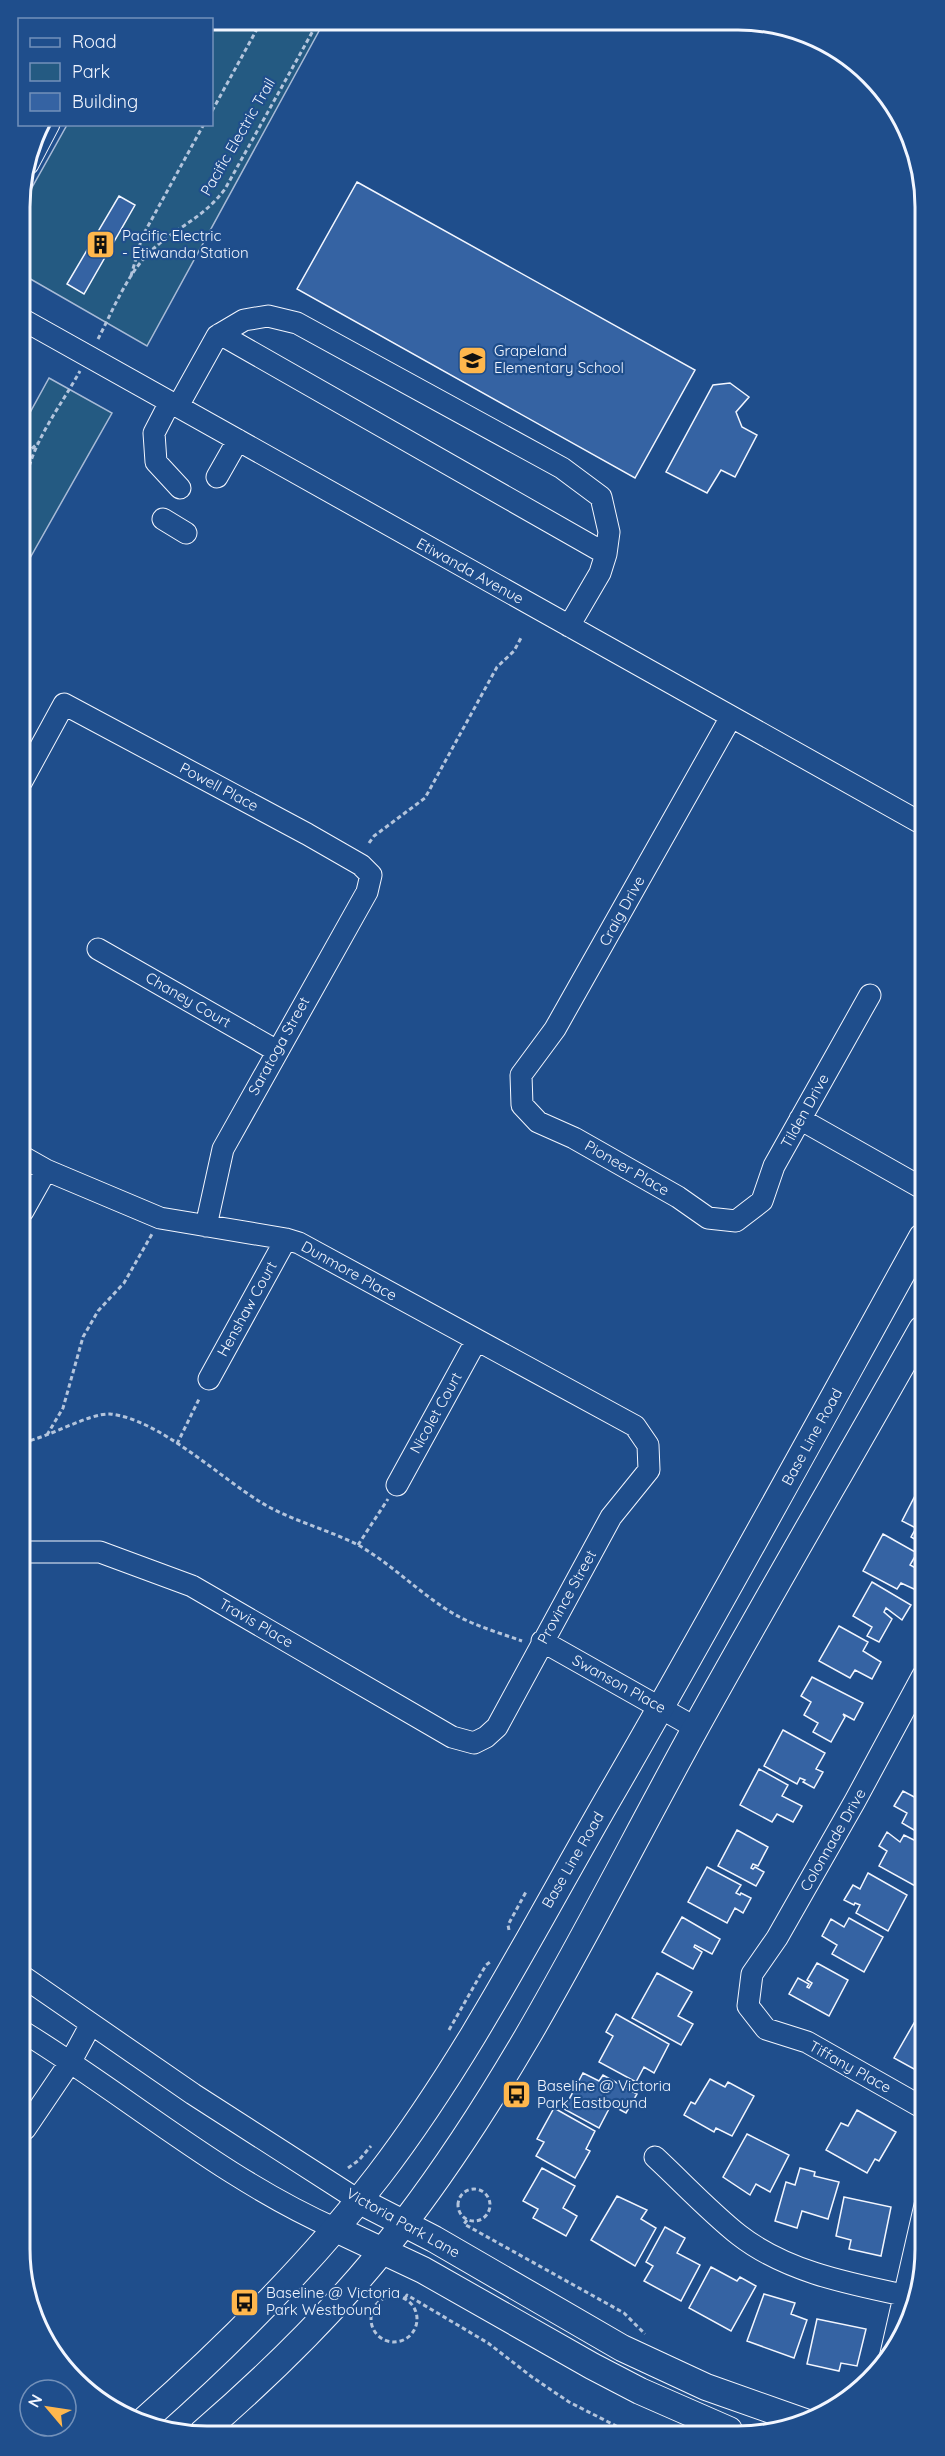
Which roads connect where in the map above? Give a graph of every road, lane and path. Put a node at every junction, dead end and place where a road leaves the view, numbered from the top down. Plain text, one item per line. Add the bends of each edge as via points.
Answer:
1 (257, 30) edge
2 (313, 30) edge
3 (213, 109) edge
4 (203, 126) edge
5 (30, 324) edge
6 (220, 334) junction
7 (174, 404) junction
8 (238, 440) junction
9 (30, 451) edge
10 (30, 465) edge
11 (218, 477) dead end
12 (180, 488) dead end
13 (163, 519) dead end
14 (186, 533) dead end
15 (606, 554) junction
16 (569, 626) junction
17 (522, 636) dead end
18 (731, 717) junction
19 (30, 767) edge
20 (915, 819) edge
21 (369, 843) dead end
22 (370, 874) joint
23 (98, 949) dead end
24 (870, 995) dead end
25 (277, 1051) junction
26 (522, 1105) joint
27 (800, 1119) junction
28 (30, 1160) edge
29 (46, 1170) junction
30 (915, 1184) edge
31 (30, 1199) edge
32 (160, 1218) junction
33 (736, 1221) joint
34 (206, 1226) junction
35 (286, 1239) junction
36 (915, 1250) edge
37 (476, 1341) junction
38 (915, 1341) edge
39 (209, 1379) joint
40 (46, 1437) junction
41 (30, 1440) edge
42 (177, 1444) junction
43 (648, 1445) joint
44 (397, 1485) joint
45 (358, 1545) junction
46 (30, 1552) edge
47 (533, 1642) junction
48 (915, 1690) edge
49 (662, 1707) junction
50 (696, 1728) junction
51 (474, 1743) joint
52 (527, 1890) dead end
53 (505, 1938) dead end
54 (492, 1961) dead end
55 (30, 1981) edge
56 (748, 2006) joint
57 (91, 2024) junction
58 (447, 2032) dead end
59 (30, 2036) edge
60 (71, 2061) junction
61 (915, 2103) edge
62 (30, 2122) edge
63 (372, 2144) dead end
64 (655, 2157) dead end
65 (348, 2168) dead end
66 (358, 2200) junction
67 (467, 2220) junction
68 (404, 2224) junction
69 (336, 2229) junction
70 (383, 2250) junction
71 (908, 2297) edge
72 (405, 2298) junction
73 (650, 2338) dead end
74 (807, 2412) edge
75 (148, 2416) edge
76 (210, 2426) edge
77 (616, 2426) edge
78 (720, 2426) edge

1 - 3 path
2 - 4 path, Pacific Electric Trail via 225,189 212,206 146,256 130,280 142,237
5 - 7 street, Etiwanda Avenue
6 - 7 street
6 - 15 street
6 - 15 street via 244,320 268,316 297,323 562,468 601,497 609,532
7 - 8 street, Etiwanda Avenue
7 - 12 street via 154,433 156,462
8 - 11 street
8 - 16 street, Etiwanda Avenue
9 - 10 path via 41,441
13 - 14 street
15 - 16 street via 600,573
16 - 18 street, Etiwanda Avenue
17 - 21 path via 514,651 497,667 425,798
18 - 20 street, Etiwanda Avenue
18 - 26 street, Craig Drive via 555,1029 521,1076
19 - 22 street, Powell Place via 64,704 307,834
22 - 25 street, Saratoga Street via 367,892
23 - 25 street, Chaney Court
24 - 27 street, Tilden Drive
25 - 34 street, Saratoga Street via 223,1149
26 - 33 street, Pioneer Place via 538,1122 595,1150 708,1218
27 - 30 street
27 - 33 street, Tilden Drive via 774,1166 762,1201
28 - 29 street, Dunmore Place
29 - 31 street
29 - 32 street, Dunmore Place
32 - 34 street, Dunmore Place
32 - 40 path via 124,1283 98,1311 83,1337 63,1408
34 - 35 street, Dunmore Place
35 - 37 street, Dunmore Place
35 - 39 street, Henshaw Court
36 - 49 main road, Base Line Road
37 - 43 street, Dunmore Place via 635,1426
37 - 44 street, Nicolet Court
38 - 50 main road
39 - 42 path
40 - 41 path
40 - 42 path via 107,1414 126,1417
42 - 45 path via 264,1503
43 - 47 street, Province Street via 649,1470 611,1517
44 - 45 path
45 - 47 path via 454,1614
46 - 51 street, Travis Place via 100,1552 192,1586 452,1737
47 - 49 street, Swanson Place
47 - 51 street, Province Street via 497,1727
48 - 56 street, Colonnade Drive via 783,1928 752,1974
49 - 50 street, Swanson Place
49 - 66 main road, Base Line Road via 464,2049 421,2116
50 - 68 main road via 514,2061
52 - 53 path via 508,1924
54 - 58 path
55 - 57 street, Victoria Park Lane
56 - 61 street, Tiffany Place via 766,2029 807,2042
57 - 60 street
57 - 66 street, Victoria Park Lane
59 - 60 street, Victoria Park Lane
60 - 62 street
60 - 69 street, Victoria Park Lane via 174,2136 307,2216
63 - 65 path
64 - 71 street via 740,2236 783,2261
66 - 68 main road, Victoria Park Lane
66 - 69 main road, Base Line Road
67 - 67 path via 458,2209 459,2199 472,2189 483,2191 491,2204 488,2214 479,2221
67 - 73 path via 464,2224 624,2313
68 - 70 main road
68 - 74 main road, Victoria Park Lane via 622,2348 706,2387
69 - 70 main road, Victoria Park Lane
69 - 75 main road, Base Line Road via 234,2338
70 - 76 main road via 259,2385
70 - 78 main road, Victoria Park Lane via 601,2371
72 - 72 path via 417,2312 416,2326 408,2338 386,2340 371,2322 374,2306 387,2296
72 - 77 path via 406,2295 488,2343 569,2402

